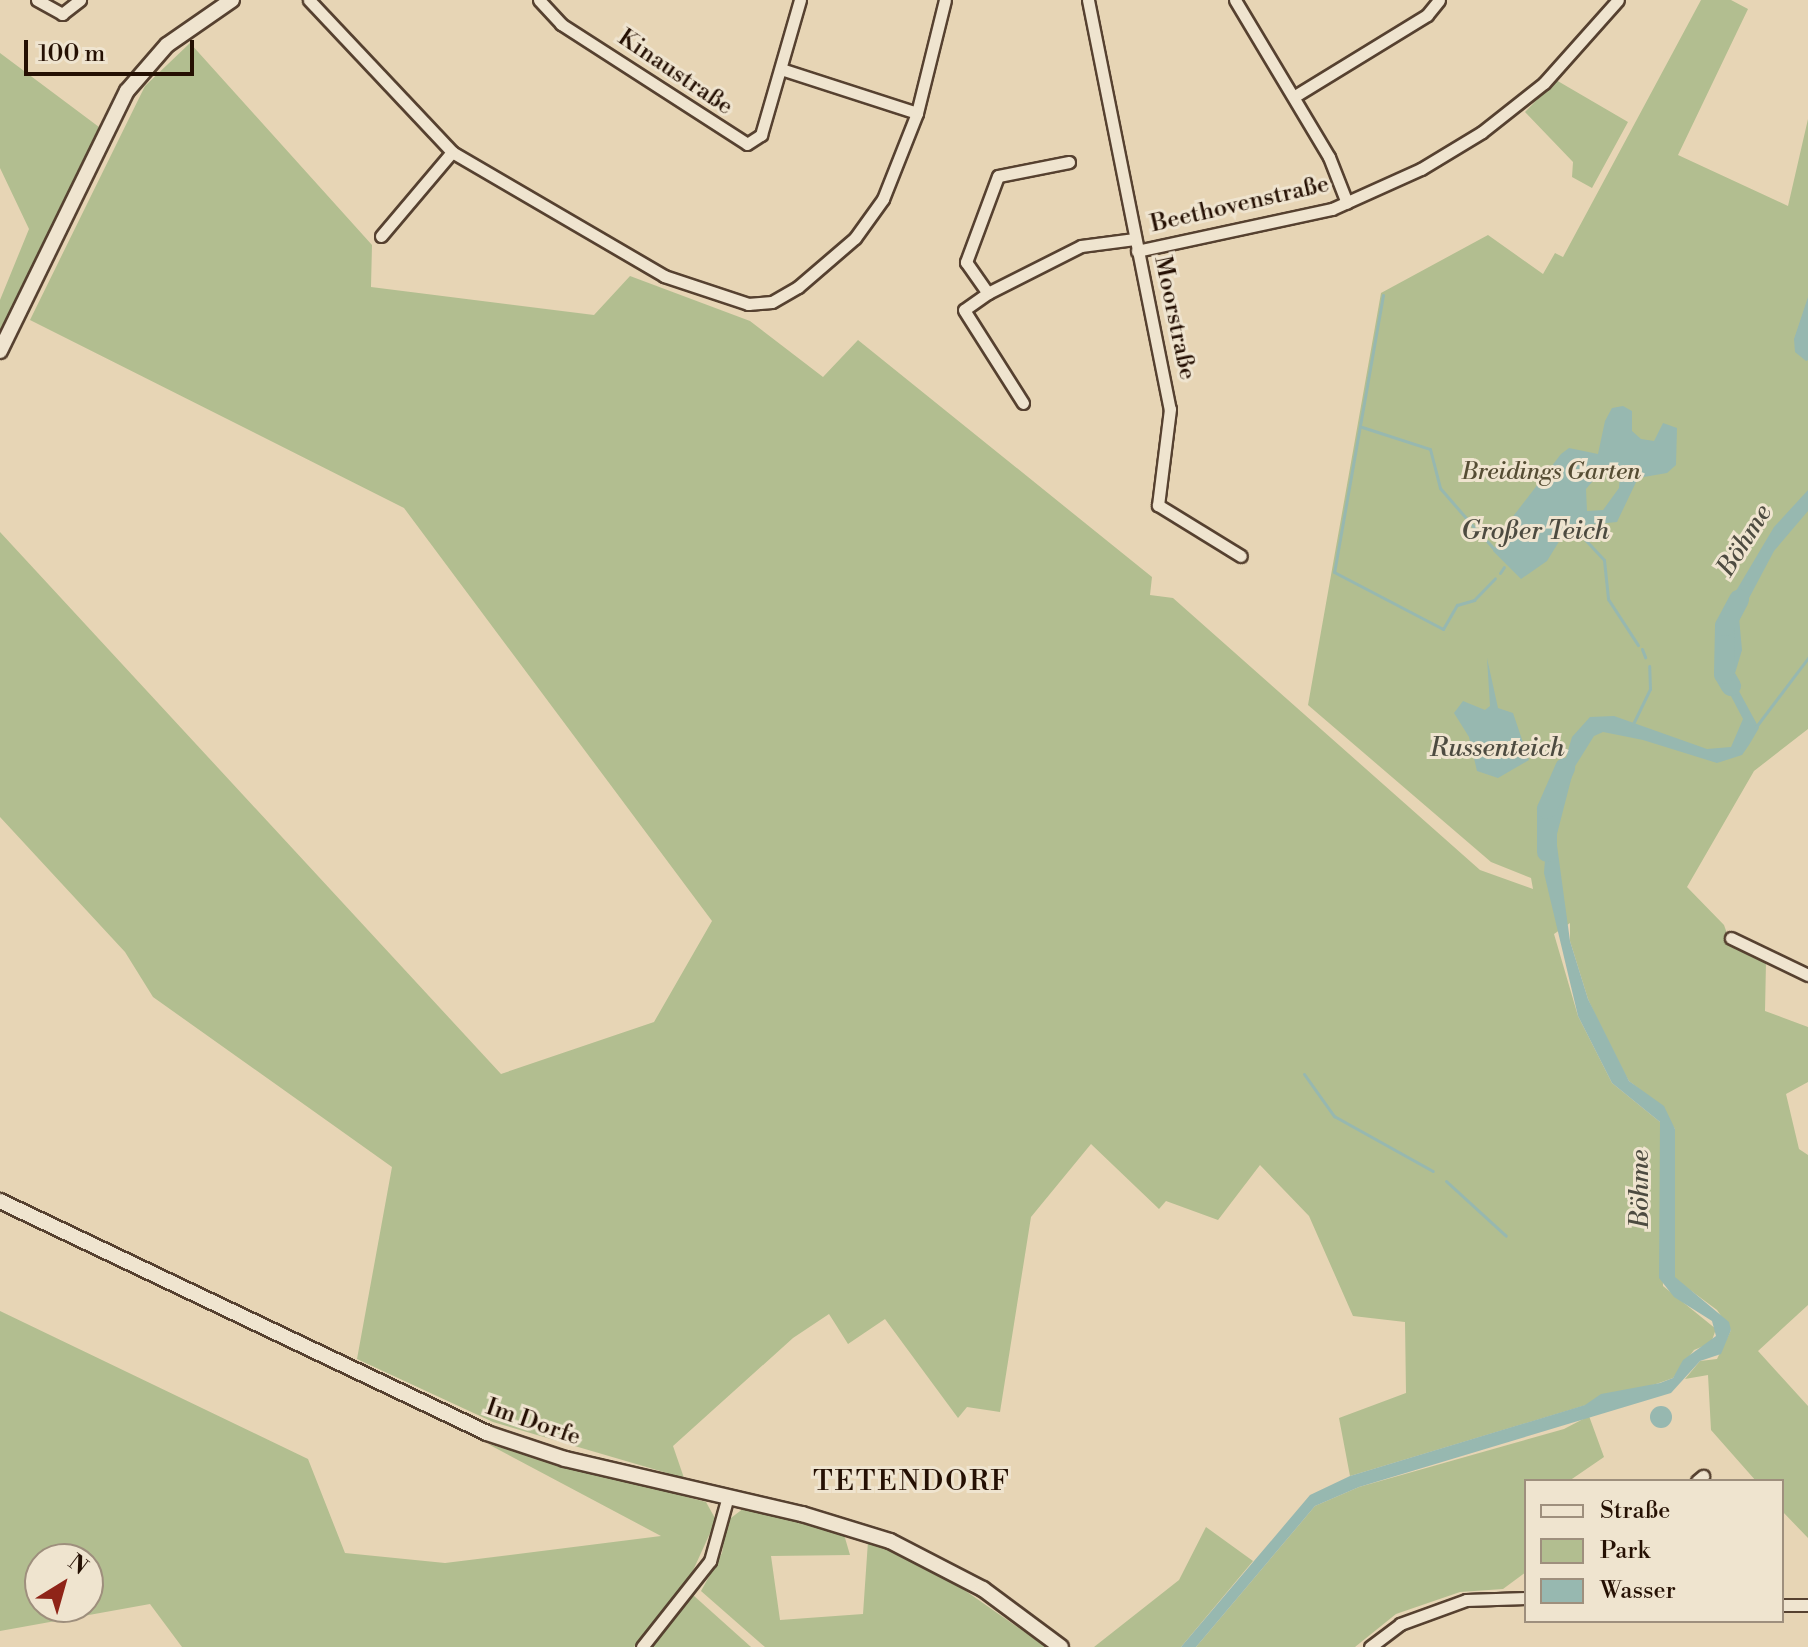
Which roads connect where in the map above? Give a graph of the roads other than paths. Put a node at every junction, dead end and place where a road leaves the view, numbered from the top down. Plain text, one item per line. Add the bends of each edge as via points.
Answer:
1 (37, 0) edge
2 (80, 0) edge
3 (232, 0) edge
4 (309, 0) edge
5 (539, 0) edge
6 (800, 0) edge
7 (945, 0) edge
8 (1088, 0) edge
9 (1235, 0) edge
10 (1618, 0) edge
11 (1432, 3) edge
12 (781, 69) junction
13 (1295, 96) junction
14 (917, 113) junction
15 (452, 152) junction
16 (1069, 162) dead end
17 (1347, 203) junction
18 (381, 236) dead end
19 (1136, 245) junction
20 (988, 293) junction
21 (0, 351) edge
22 (1023, 403) dead end
23 (1241, 556) dead end
24 (1731, 938) dead end
25 (1808, 975) edge
26 (0, 1201) edge
27 (728, 1496) junction
28 (1524, 1598) edge
29 (1784, 1605) edge
30 (1808, 1605) edge
31 (642, 1647) edge
32 (1061, 1647) edge
33 (1370, 1647) edge

1 - 2 street via 62,14
3 - 21 street via 167,45 127,91
4 - 15 street
5 - 12 street, Kinaustraße via 561,24 740,143 754,143 761,135
6 - 12 street
7 - 14 street
8 - 19 street, Moorstraße
9 - 13 street
10 - 17 street, Beethovenstraße via 1544,83 1514,108 1421,169
11 - 13 street
12 - 14 street
13 - 17 street
14 - 15 street via 883,199 841,252 772,302 721,298 651,269
15 - 18 street
16 - 20 street via 998,176 966,262
17 - 19 street, Beethovenstraße via 1217,238
19 - 20 street, Beethovenstraße via 1081,246
19 - 23 street, Moorstraße via 1170,409 1158,505
20 - 22 street via 964,310
24 - 25 street
26 - 27 street, Im Dorfe via 487,1433 565,1459
27 - 31 street via 710,1561 693,1589
27 - 32 street, Im Dorfe via 890,1541 983,1589
28 - 33 street via 1466,1600 1400,1624
29 - 30 street

